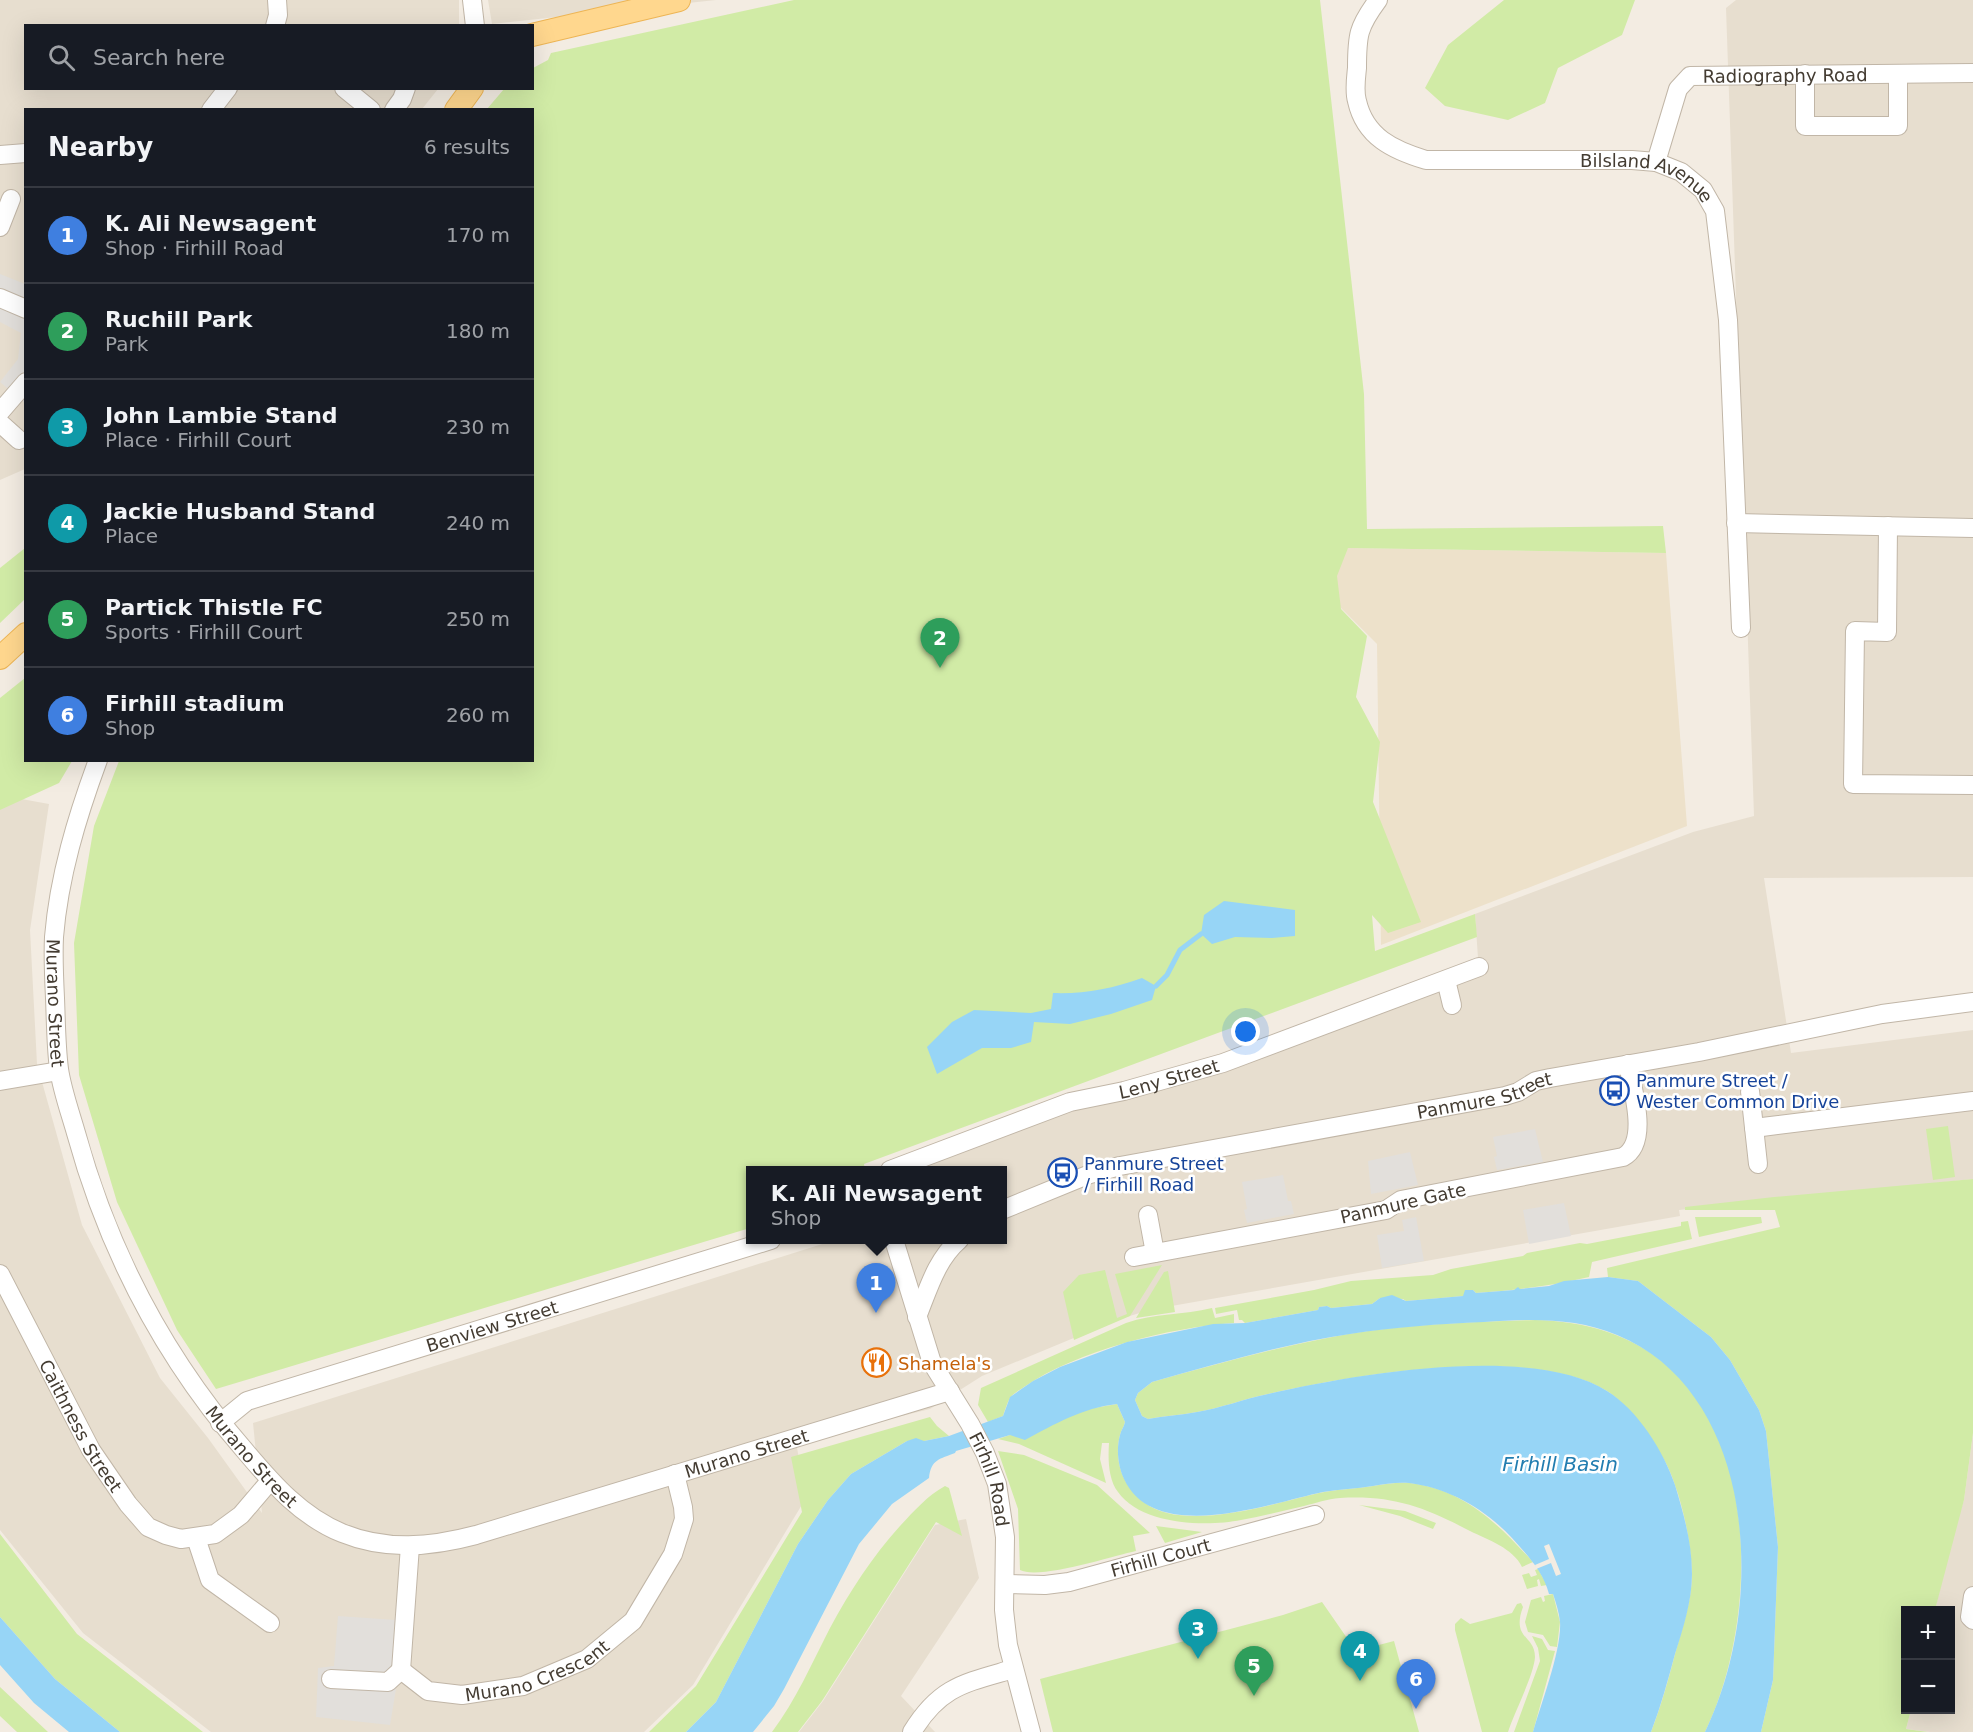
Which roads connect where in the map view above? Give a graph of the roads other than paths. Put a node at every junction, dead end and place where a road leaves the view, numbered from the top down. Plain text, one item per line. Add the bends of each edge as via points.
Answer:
1 (277, 0) edge
2 (472, 0) edge
3 (678, 0) edge
4 (1378, 0) edge
5 (276, 24) edge
6 (475, 24) edge
7 (534, 35) edge
8 (1973, 73) edge
9 (1805, 74) junction
10 (1898, 74) junction
11 (227, 90) edge
12 (346, 90) edge
13 (405, 90) edge
14 (471, 90) edge
15 (213, 108) edge
16 (368, 108) edge
17 (395, 108) edge
18 (457, 108) edge
19 (24, 153) edge
20 (0, 155) edge
21 (1656, 162) junction
22 (12, 199) edge
23 (0, 227) edge
24 (0, 298) edge
25 (24, 308) edge
26 (24, 384) edge
27 (0, 412) edge
28 (0, 423) edge
29 (19, 440) dead end
30 (1736, 524) junction
31 (1888, 526) junction
32 (1973, 528) edge
33 (1741, 628) dead end
34 (24, 636) edge
35 (0, 658) edge
36 (97, 762) edge
37 (1973, 785) edge
38 (1479, 967) dead end
39 (1446, 980) junction
40 (1973, 1002) edge
41 (1452, 1005) dead end
42 (1628, 1064) junction
43 (59, 1071) junction
44 (0, 1081) edge
45 (1750, 1091) dead end
46 (1973, 1101) edge
47 (1754, 1128) junction
48 (1758, 1164) dead end
49 (901, 1166) edge
50 (1007, 1208) edge
51 (1148, 1215) dead end
52 (755, 1244) edge
53 (895, 1244) edge
54 (954, 1244) edge
55 (1155, 1253) junction
56 (1134, 1257) dead end
57 (0, 1274) edge
58 (917, 1317) junction
59 (950, 1390) junction
60 (220, 1423) junction
61 (675, 1474) junction
62 (270, 1480) junction
63 (1315, 1515) dead end
64 (196, 1538) junction
65 (410, 1546) junction
66 (1005, 1584) junction
67 (1973, 1596) edge
68 (1973, 1620) edge
69 (270, 1623) dead end
70 (1013, 1669) junction
71 (401, 1670) junction
72 (331, 1679) dead end
73 (912, 1732) edge
74 (1031, 1732) edge

1 - 5 street
2 - 6 street
3 - 7 main road
4 - 21 street, Bilsland Avenue via 1364,19 1357,38 1356,99 1366,125 1401,153 1426,160
8 - 10 street, Radiography Road
9 - 10 street, Radiography Road
9 - 10 street via 1805,126 1898,126
9 - 21 street, Radiography Road via 1690,76 1678,89
11 - 15 street
12 - 16 street
13 - 17 street
14 - 18 main road
19 - 20 street
21 - 30 street, Bilsland Avenue via 1681,172 1703,190 1715,211 1728,320
22 - 23 street
24 - 25 street
26 - 27 street
28 - 29 street
30 - 31 street
30 - 33 street, Bilsland Avenue
31 - 32 street
31 - 37 street via 1887,632 1855,631 1853,784
34 - 35 main road
36 - 43 street, Murano Street via 76,823 59,900 54,948
38 - 39 street, Leny Street
39 - 41 street
39 - 49 street, Leny Street via 1222,1063 1070,1102
40 - 42 street, Panmure Street via 1882,1014
42 - 50 street, Panmure Street via 1542,1080 1505,1096 1119,1166
42 - 55 street, Panmure Gate via 1637,1135 1633,1149 1623,1157 1401,1200 1386,1210
43 - 44 street
43 - 60 street, Murano Street via 87,1175 126,1273 189,1382
45 - 47 street
46 - 47 street
47 - 48 street
51 - 55 street
52 - 60 street, Benview Street via 247,1401
53 - 58 street, Firhill Road
54 - 58 street via 938,1267
55 - 56 street, Panmure Gate
57 - 64 street, Caithness Street via 79,1429 128,1504 148,1527 181,1539
58 - 59 street, Firhill Road via 932,1363
59 - 61 street, Murano Street
59 - 66 street, Firhill Road via 985,1453 996,1484 1003,1514
60 - 62 street, Murano Street
61 - 65 street, Murano Street via 465,1538
61 - 71 street, Murano Crescent via 684,1519 673,1554 633,1621 586,1659 523,1686 462,1695 428,1691
62 - 64 street, Caithness Street via 228,1526
62 - 65 street, Murano Street via 294,1504 341,1533
63 - 66 street, Firhill Court via 1069,1582
64 - 69 street via 210,1581
65 - 71 street
66 - 70 street, Firhill Road via 1005,1620
67 - 68 street
70 - 73 street via 946,1693 927,1710
70 - 74 street, Firhill Road
71 - 72 street via 388,1682

